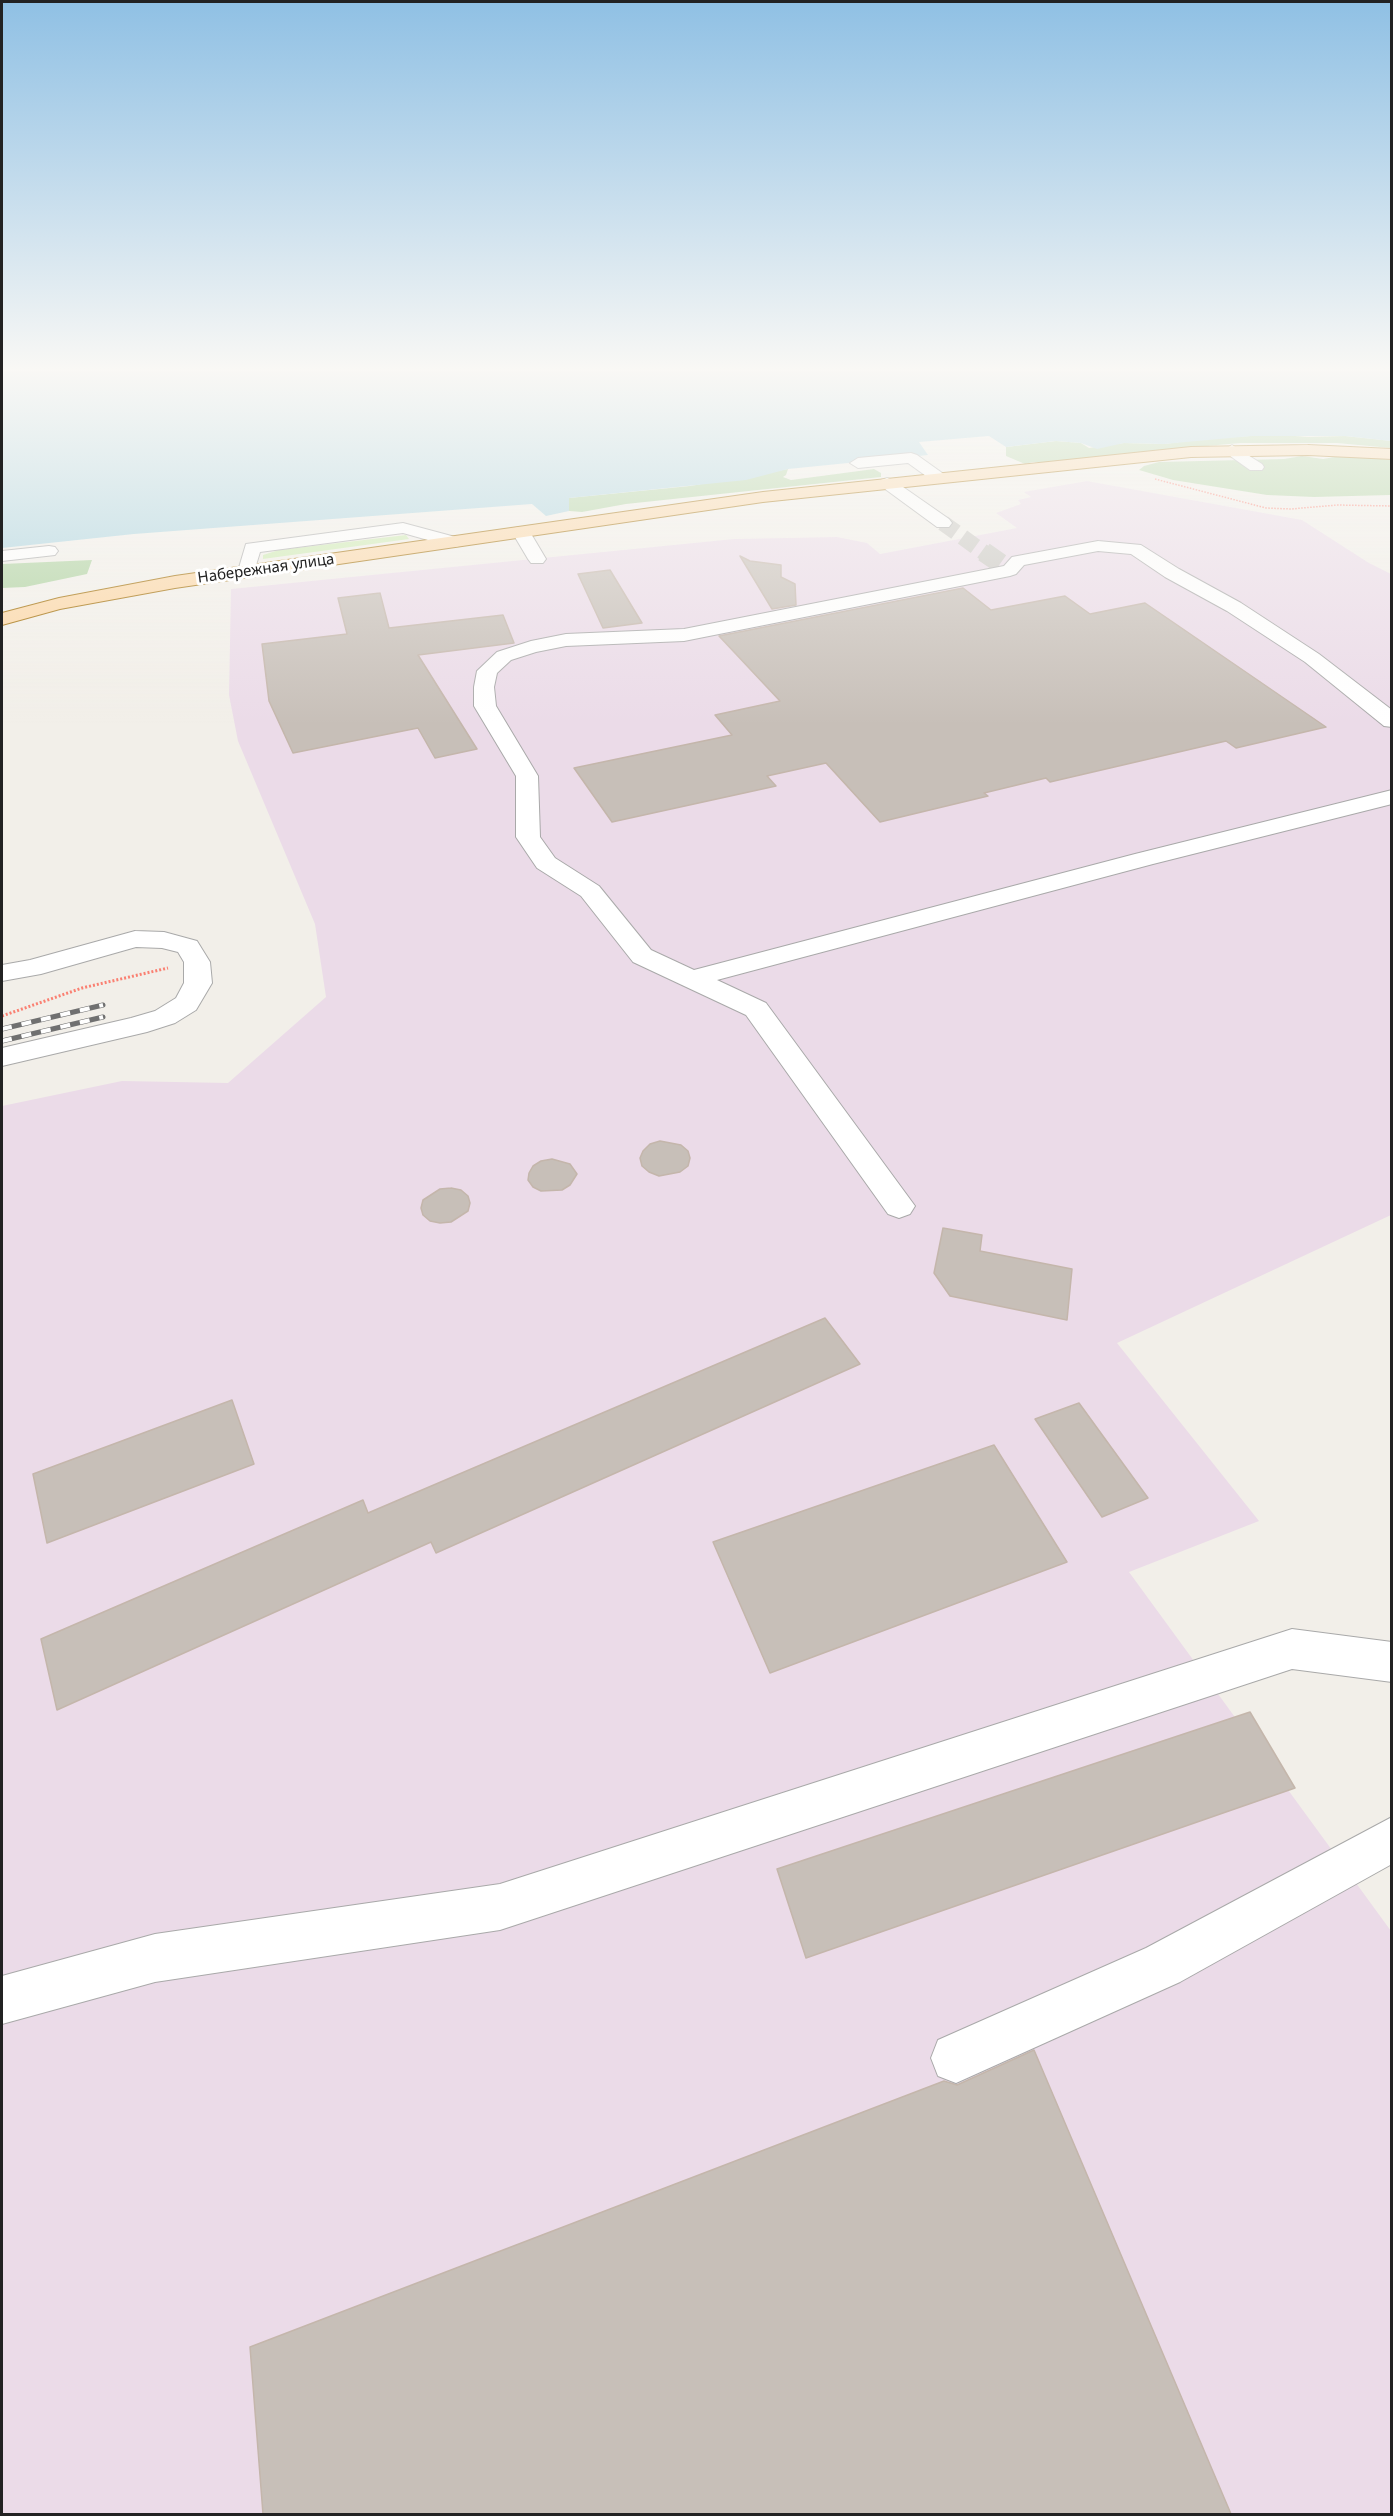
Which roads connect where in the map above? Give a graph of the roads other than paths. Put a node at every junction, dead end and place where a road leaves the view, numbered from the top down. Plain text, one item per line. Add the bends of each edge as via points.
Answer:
1 (829, 489) edge
2 (896, 489) edge
3 (943, 523) tunnel mouth
4 (521, 532) junction
5 (453, 542) joint
6 (49, 551) dead end
7 (2, 556) edge
8 (537, 559) dead end
9 (247, 571) joint
10 (2, 619) edge
11 (1392, 721) edge
12 (1392, 797) edge
13 (2, 973) edge
14 (694, 978) junction
15 (2, 1057) edge
16 (899, 1206) dead end
17 (1392, 1662) edge
18 (1392, 1839) edge
19 (2, 2000) edge
20 (956, 2058) dead end

1 - 4 main road
2 - 3 lane
4 - 5 main road
4 - 8 lane
5 - 9 lane via 403,528 252,548
6 - 7 lane
9 - 10 main road, Набережная улица via 98,595
11 - 14 lane via 1312,658 1234,607 1136,549 1098,546 1018,561 1010,570 684,635 567,640 504,656 487,672 485,706 527,776 528,837 546,863 590,891 642,956
12 - 14 lane
13 - 15 lane via 135,939 164,940 188,947 197,962 198,983 186,1004 165,1017
14 - 16 lane via 756,1009
17 - 19 lane via 1293,1649 500,1907 155,1958
18 - 20 lane via 1163,1965

